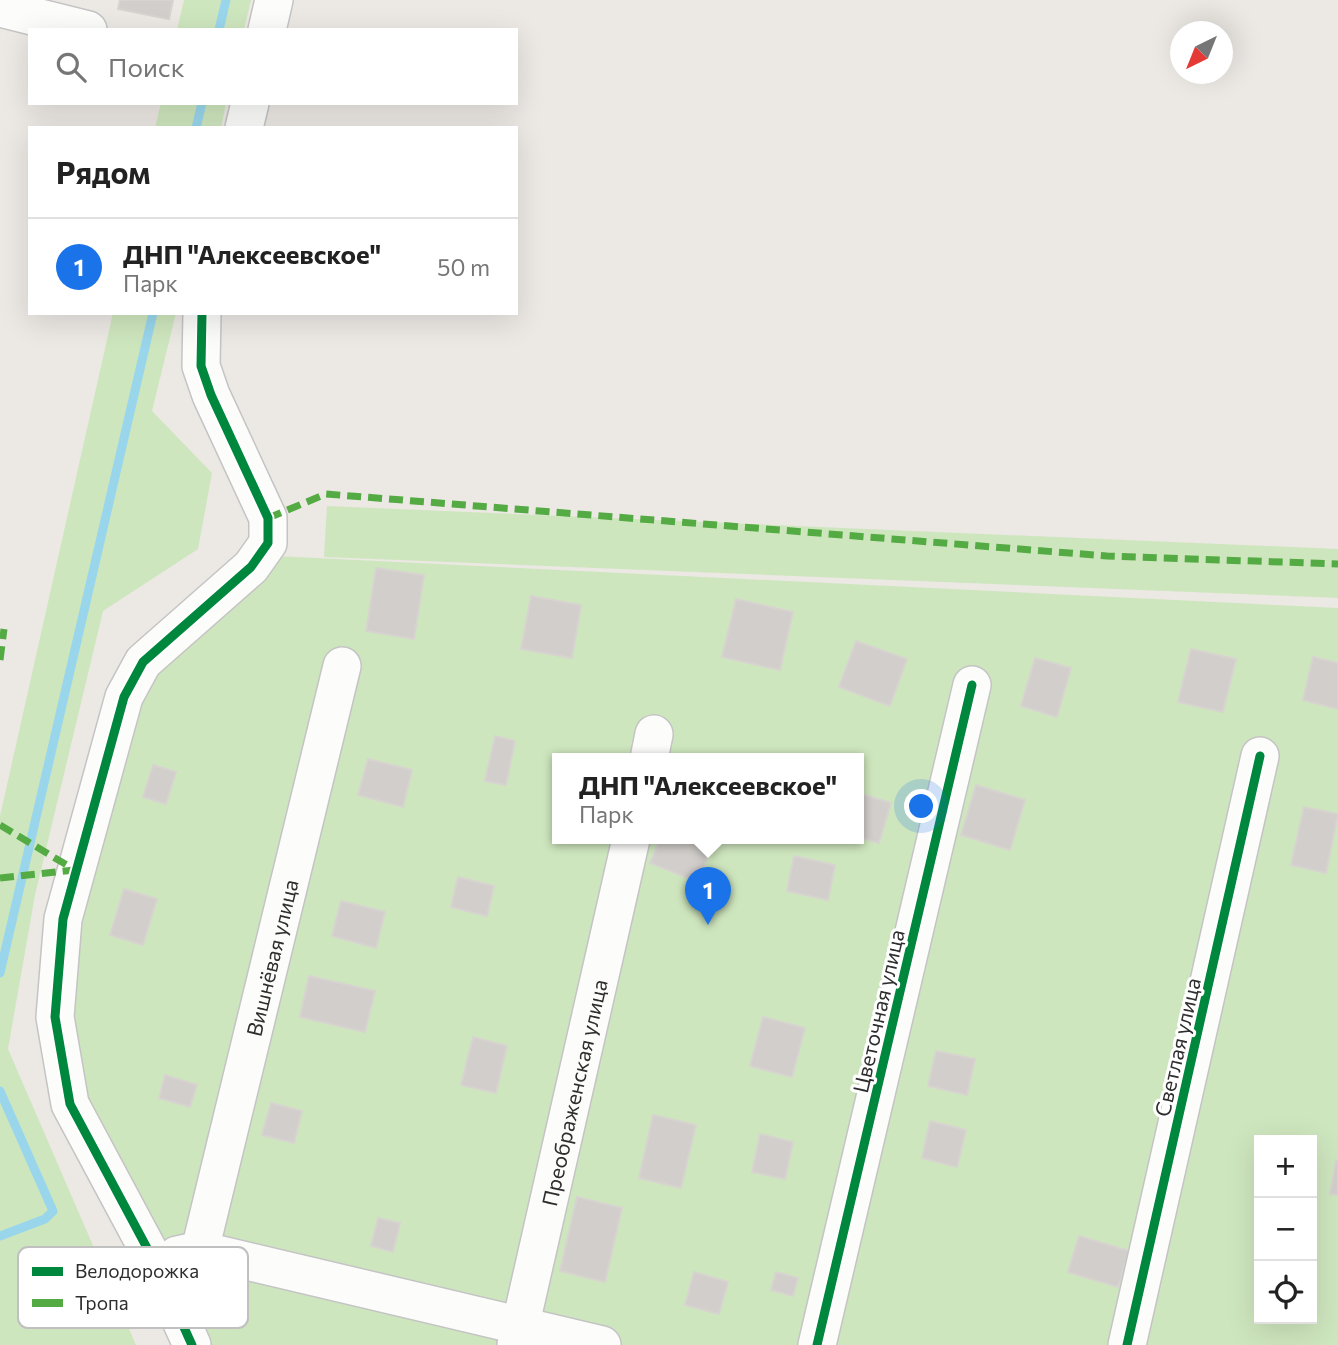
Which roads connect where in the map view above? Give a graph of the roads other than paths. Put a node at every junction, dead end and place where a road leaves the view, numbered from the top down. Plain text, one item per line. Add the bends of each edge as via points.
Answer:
1 (274, 0) edge
2 (0, 8) edge
3 (80, 28) edge
4 (267, 28) edge
5 (250, 105) edge
6 (244, 126) edge
7 (202, 315) edge
8 (342, 666) dead end
9 (972, 685) dead end
10 (1260, 756) dead end
11 (630, 844) edge
12 (147, 1247) edge
13 (201, 1247) edge
14 (248, 1263) edge
15 (184, 1328) edge
16 (519, 1335) edge
17 (192, 1345) edge
18 (602, 1345) edge
19 (817, 1345) edge
20 (1127, 1345) edge

1 - 4 street
2 - 3 street
5 - 6 street
7 - 12 street via 201,366 268,518 268,543 251,567 143,662 124,696 63,919 55,1017 70,1104
8 - 13 street, Вишнёвая улица
9 - 19 street, Цветочная улица
10 - 20 street, Светлая улица
11 - 16 street, Преображенская улица
14 - 16 street
15 - 17 street
16 - 18 street

